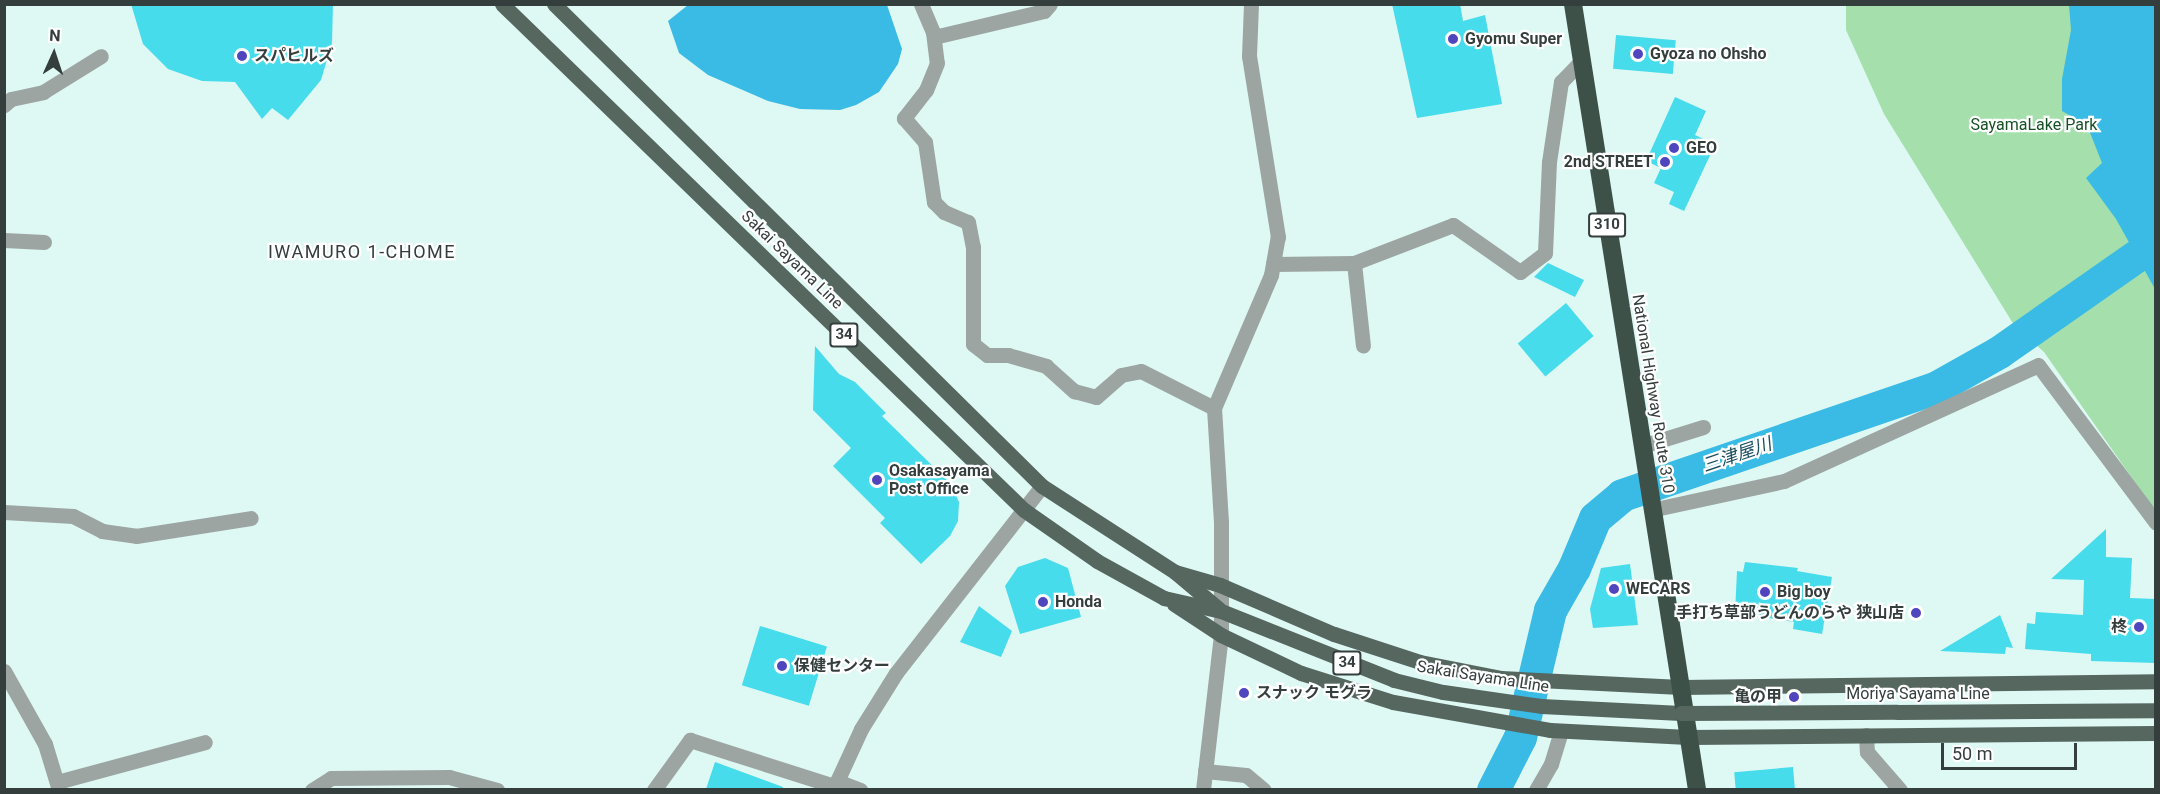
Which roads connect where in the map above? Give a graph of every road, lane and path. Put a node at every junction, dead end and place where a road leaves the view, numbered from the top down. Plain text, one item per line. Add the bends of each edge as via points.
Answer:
1 (502, 4) edge
2 (554, 4) edge
3 (921, 4) edge
4 (1050, 4) edge
5 (1251, 4) edge
6 (1573, 4) edge
7 (934, 37) junction
8 (101, 56) dead end
9 (1582, 60) junction
10 (4, 105) edge
11 (4, 240) edge
12 (44, 242) dead end
13 (1354, 263) junction
14 (1273, 264) junction
15 (1363, 346) dead end
16 (1214, 408) junction
17 (1703, 427) dead end
18 (1642, 446) junction
19 (1042, 486) junction
20 (1651, 507) junction
21 (1024, 510) junction
22 (4, 512) edge
23 (251, 518) dead end
24 (2156, 523) edge
25 (1175, 572) junction
26 (1220, 585) junction
27 (1164, 598) junction
28 (1221, 611) junction
29 (1221, 635) junction
30 (4, 671) edge
31 (2156, 681) edge
32 (1681, 687) junction
33 (2156, 710) edge
34 (1681, 713) joint
35 (1556, 731) junction
36 (2156, 733) edge
37 (1866, 735) junction
38 (1688, 737) junction
39 (205, 742) dead end
40 (1205, 771) junction
41 (447, 783) edge
42 (58, 786) edge
43 (835, 786) edge
44 (312, 789) edge
45 (496, 789) edge
46 (654, 789) edge
47 (860, 789) edge
48 (1203, 789) edge
49 (1264, 789) edge
50 (1536, 789) edge
51 (1697, 789) edge
52 (1900, 789) edge

1 - 21 main road, Sakai Sayama Line / 34
2 - 19 main road, Sakai Sayama Line / 34
3 - 7 street
4 - 7 street via 1044,11
5 - 14 street via 1249,56 1278,237
6 - 9 highway, National Highway Route 310 / 310
7 - 16 street via 937,63 926,90 904,118 925,142 934,202 944,212 968,222 973,247 973,344 987,355 1008,355 1046,366 1074,391 1096,397 1121,375 1141,371
8 - 10 street via 43,92 11,99
9 - 13 street via 1561,82 1549,162 1545,253 1520,272 1453,225
9 - 18 highway, National Highway Route 310 / 310
11 - 12 street
13 - 14 street
13 - 15 street
14 - 16 street
16 - 26 street via 1221,522
17 - 18 street
18 - 20 highway, National Highway Route 310 / 310
19 - 21 street
19 - 25 main road, Sakai Sayama Line / 34
20 - 24 street via 1784,481 2038,365
20 - 32 highway, National Highway Route 310 / 310
21 - 27 main road, Sakai Sayama Line / 34 via 1097,561
21 - 43 street via 896,673
22 - 23 street via 73,516 102,531 136,536
25 - 26 main road
25 - 28 main road, Sakai Sayama Line / 34
26 - 28 street
26 - 32 main road via 1334,634 1420,662 1501,678
27 - 28 main road, Sakai Sayama Line / 34
27 - 29 main road
28 - 29 street
28 - 34 main road, Sakai Sayama Line / 34 via 1394,680 1478,698 1541,706
29 - 35 main road via 1301,673 1393,702
29 - 40 street
30 - 42 street via 32,715
31 - 32 main road
32 - 38 highway, National Highway Route 310 / 310
33 - 34 main road, Moriya Sayama Line, bridge
35 - 38 main road
35 - 50 street via 1551,764
36 - 37 main road
37 - 38 main road
37 - 52 street via 1867,752
38 - 51 highway, National Highway Route 310 / 310
39 - 42 street
40 - 48 street
40 - 49 street via 1246,775
41 - 44 street via 331,778
41 - 45 street
43 - 46 street via 690,740
43 - 47 street

